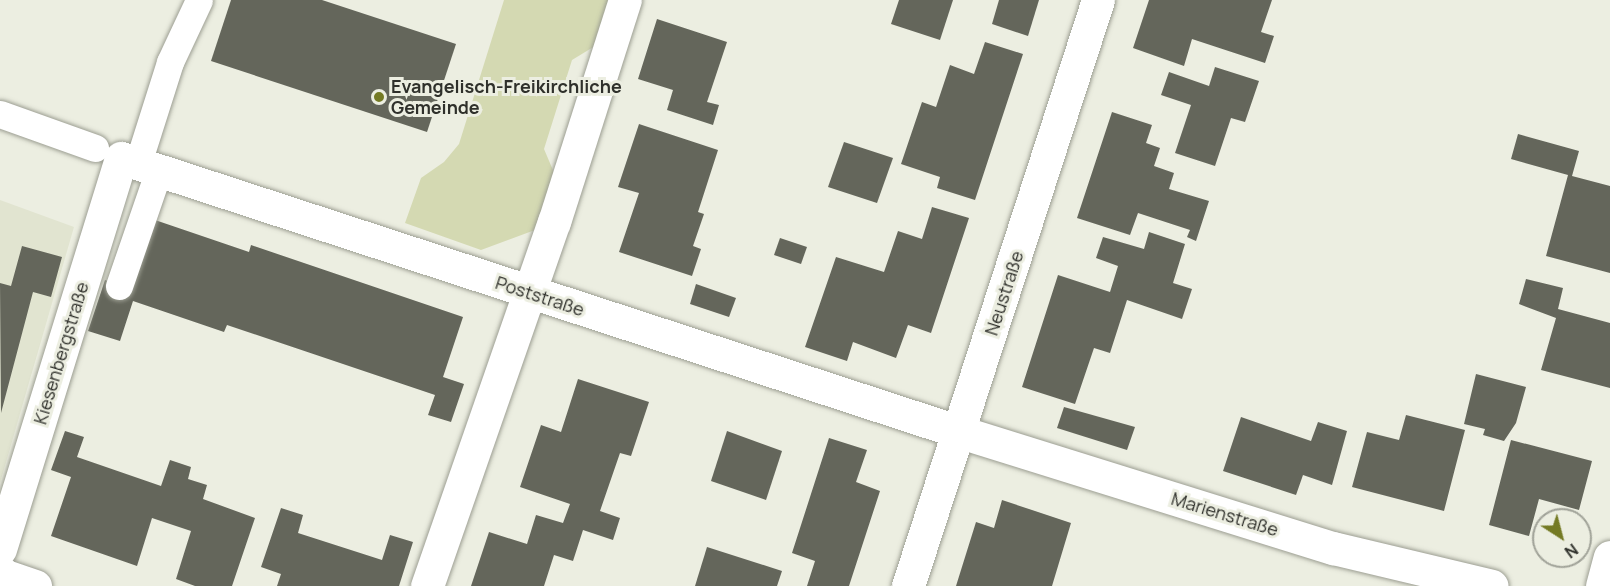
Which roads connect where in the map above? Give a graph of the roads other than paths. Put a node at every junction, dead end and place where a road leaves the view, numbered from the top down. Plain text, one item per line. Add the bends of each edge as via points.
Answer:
1 (199, 0) edge
2 (625, 0) edge
3 (1098, 0) edge
4 (0, 114) edge
5 (128, 160) junction
6 (119, 286) dead end
7 (529, 292) junction
8 (960, 432) junction
9 (0, 549) edge
10 (1610, 557) edge
11 (0, 571) edge
12 (35, 586) edge
13 (427, 586) edge
14 (908, 586) edge
15 (1492, 586) edge
16 (1602, 586) edge

1 - 5 lane
2 - 7 street
3 - 8 street, Neustraße
4 - 5 lane, Poststraße
5 - 6 lane
5 - 7 street, Poststraße
5 - 9 street, Kiesenbergstraße
7 - 8 street, Poststraße
7 - 13 street
8 - 14 street, Neustraße
8 - 15 street, Marienstraße via 1333,548
10 - 16 street
11 - 12 street

